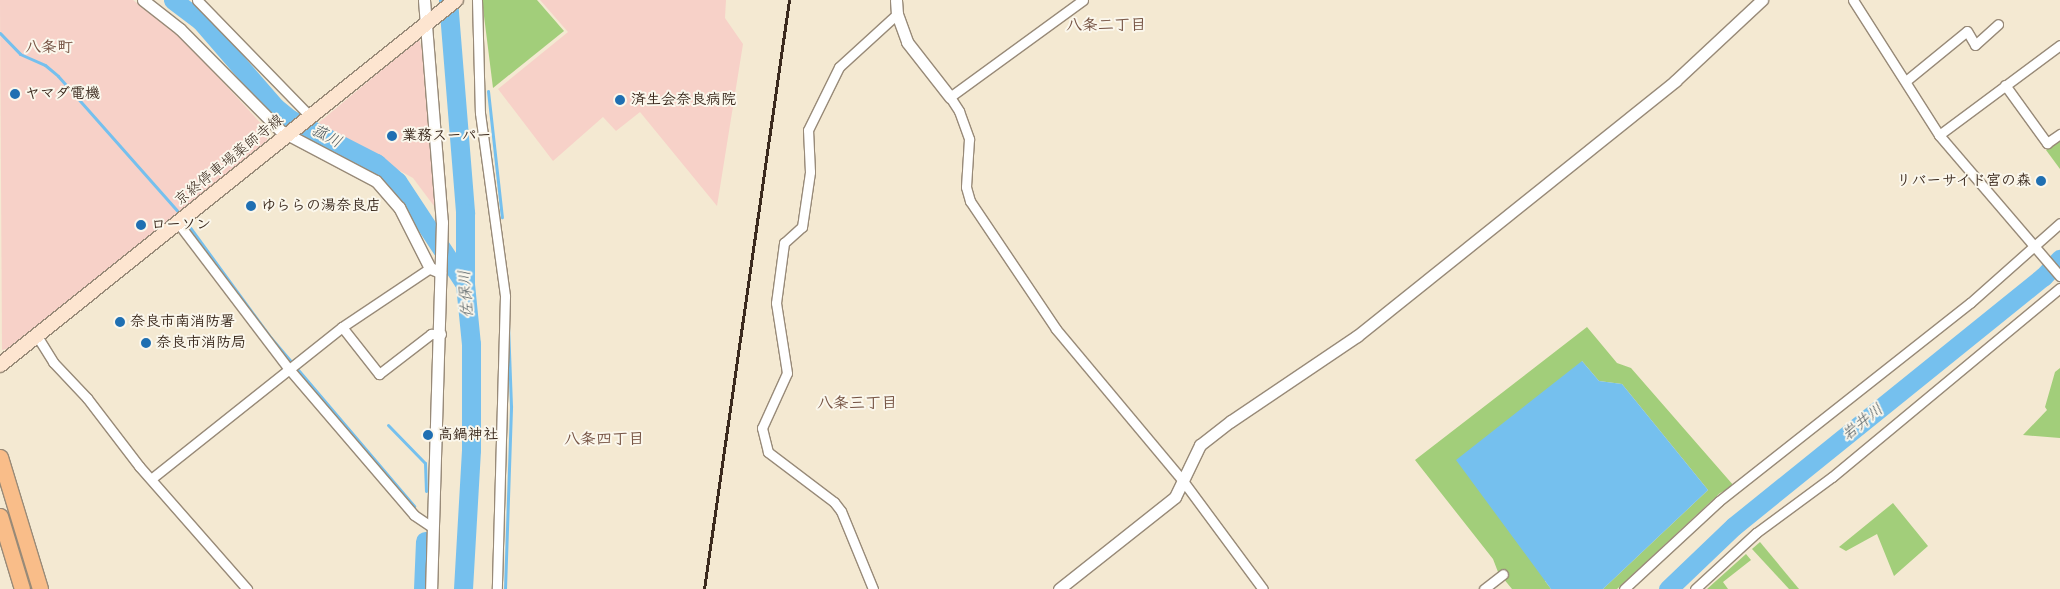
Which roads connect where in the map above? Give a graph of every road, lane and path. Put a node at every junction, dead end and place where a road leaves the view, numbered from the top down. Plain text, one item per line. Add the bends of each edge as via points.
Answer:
1 (143, 0) edge
2 (197, 0) edge
3 (424, 0) edge
4 (456, 0) edge
5 (477, 0) edge
6 (896, 0) edge
7 (1082, 0) edge
8 (1762, 0) edge
9 (1854, 0) edge
10 (897, 14) junction
11 (428, 21) junction
12 (1998, 24) dead end
13 (2060, 46) edge
14 (1907, 80) junction
15 (2005, 86) junction
16 (950, 97) junction
17 (308, 117) junction
18 (290, 132) junction
19 (2060, 134) edge
20 (1939, 135) junction
21 (178, 223) junction
22 (2060, 224) edge
23 (2036, 250) junction
24 (435, 270) junction
25 (2060, 276) edge
26 (2060, 288) edge
27 (342, 327) junction
28 (441, 334) junction
29 (37, 336) junction
30 (0, 365) edge
31 (289, 369) junction
32 (0, 457) edge
33 (151, 479) junction
34 (1183, 481) junction
35 (0, 516) edge
36 (432, 527) junction
37 (1503, 574) dead end
38 (22, 589) edge
39 (40, 589) edge
40 (247, 589) edge
41 (431, 589) edge
42 (497, 589) edge
43 (873, 589) edge
44 (1059, 589) edge
45 (1263, 589) edge
46 (1484, 589) edge
47 (1624, 589) edge
48 (1695, 589) edge

1 - 18 street via 180,28 281,131
2 - 17 street
3 - 11 street
4 - 11 main road, 京終停車場薬師寺線
5 - 42 street via 480,113 505,296
6 - 10 street
7 - 16 street
8 - 34 street via 1675,81 1357,336 1230,421 1200,445
9 - 14 street
10 - 16 street via 907,42
10 - 43 street via 839,67 808,130 810,172 802,227 784,243 776,303 787,373 762,428 768,452 834,502 841,512
11 - 17 main road, 京終停車場薬師寺線
11 - 24 street via 442,222
12 - 14 street via 1974,45 1967,31
13 - 15 street
14 - 20 street
15 - 19 street via 2047,143
15 - 20 street
16 - 34 street via 969,140 966,187 984,226 1059,332
17 - 18 main road, 京終停車場薬師寺線
18 - 21 main road, 京終停車場薬師寺線
18 - 24 street via 376,181 399,207
20 - 23 street
21 - 29 main road, 京終停車場薬師寺線
21 - 31 street
22 - 23 street
23 - 25 street
23 - 47 street via 1719,501
24 - 27 street
24 - 28 street
26 - 48 street via 1832,477 1756,533
27 - 28 street via 380,374 431,334
27 - 31 street
28 - 36 street
29 - 30 main road, 京終停車場薬師寺線
29 - 33 street via 53,362 87,398
31 - 33 street
31 - 36 street via 414,515
32 - 39 highway
33 - 40 street
34 - 44 street via 1174,496
34 - 45 street
35 - 38 highway
36 - 41 street
37 - 46 street

